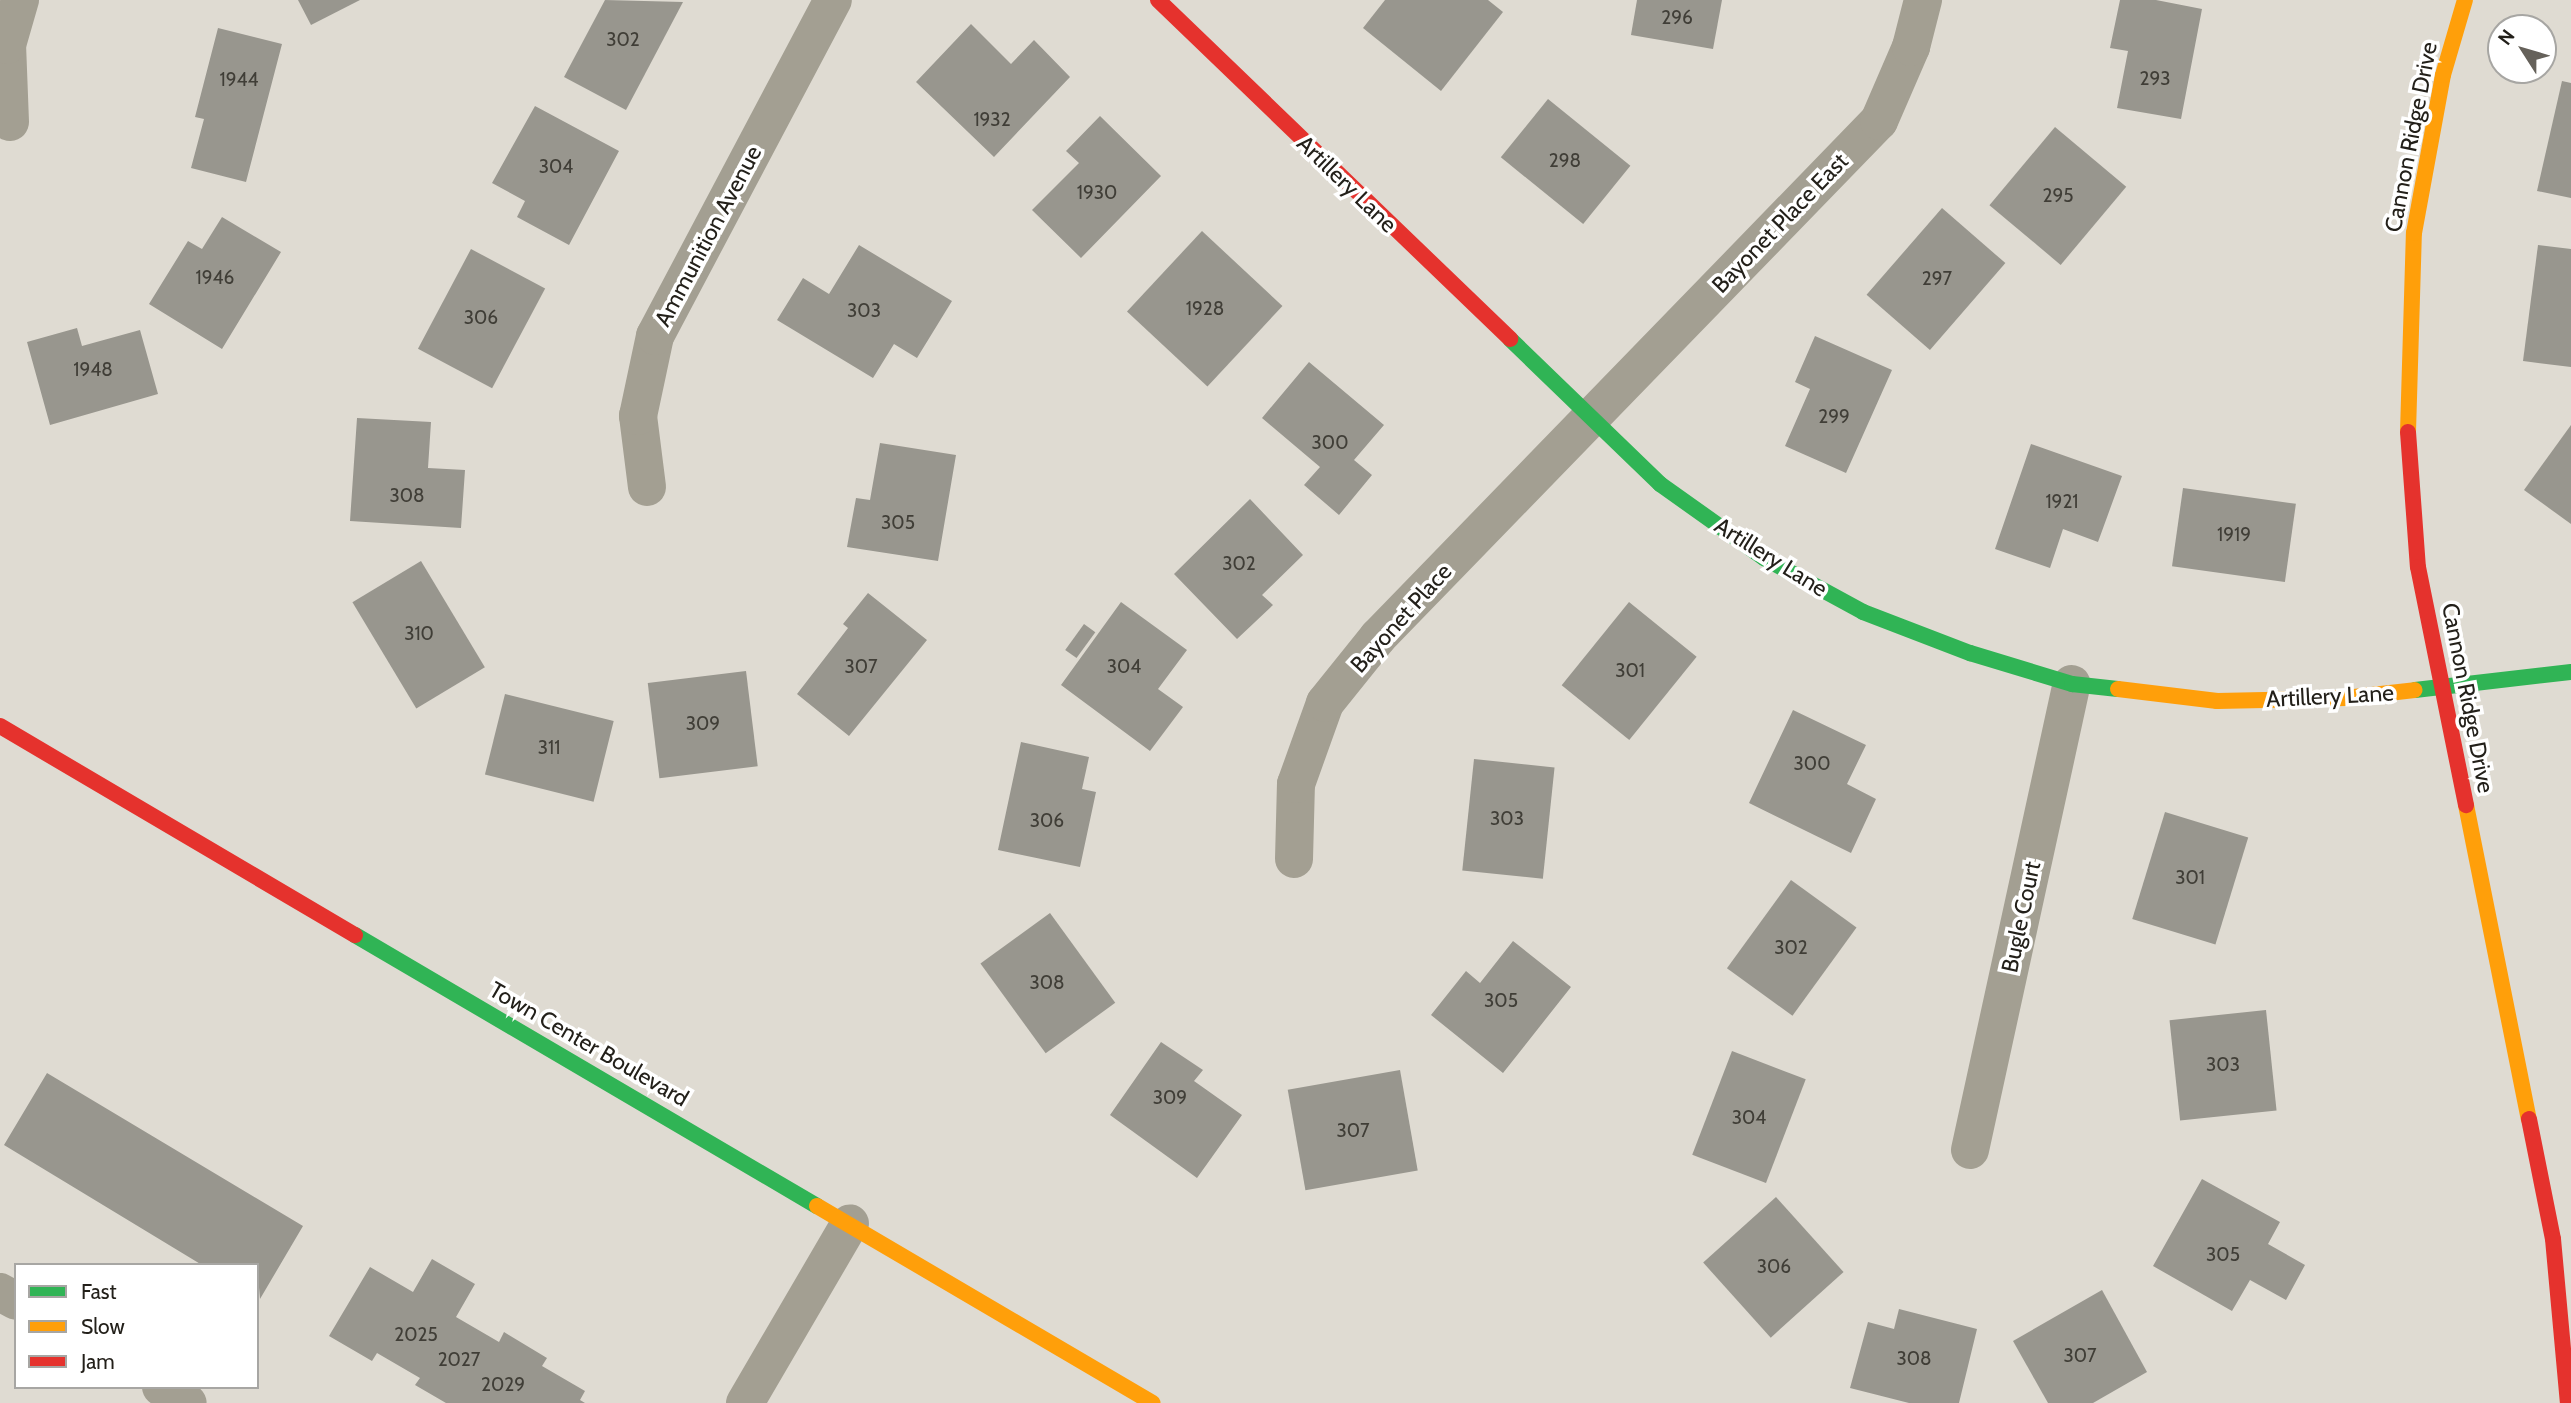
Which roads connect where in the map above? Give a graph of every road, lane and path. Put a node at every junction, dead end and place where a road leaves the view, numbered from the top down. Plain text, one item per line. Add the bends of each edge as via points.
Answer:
1 (20, 0) edge
2 (833, 0) edge
3 (1158, 0) edge
4 (1923, 0) edge
5 (2465, 0) edge
6 (10, 122) dead end
7 (1590, 418) junction
8 (647, 487) dead end
9 (2571, 672) edge
10 (2072, 684) junction
11 (2442, 688) junction
12 (0, 726) edge
13 (1294, 859) dead end
14 (1969, 1150) dead end
15 (850, 1223) junction
16 (164, 1389) edge
17 (188, 1403) edge
18 (745, 1403) edge
19 (1153, 1403) edge
20 (2567, 1403) edge

1 - 6 street via 7,45
2 - 8 street, Ammunition Avenue via 655,336 638,416
3 - 7 street, Artillery Lane
4 - 7 street, Bayonet Place East via 1911,47 1879,121
5 - 11 street, Cannon Ridge Drive via 2442,75 2414,233 2406,403 2418,567
7 - 10 street, Artillery Lane via 1660,484 1765,558 1863,612 1970,653
7 - 13 street, Bayonet Place via 1378,637 1325,703 1296,784
9 - 11 street, Artillery Lane
10 - 11 street, Artillery Lane via 2217,701 2345,698
10 - 14 street, Bugle Court
11 - 20 street, Cannon Ridge Drive via 2553,1239
12 - 15 street, Town Center Boulevard
15 - 18 street
15 - 19 street, Town Center Boulevard
16 - 17 street

